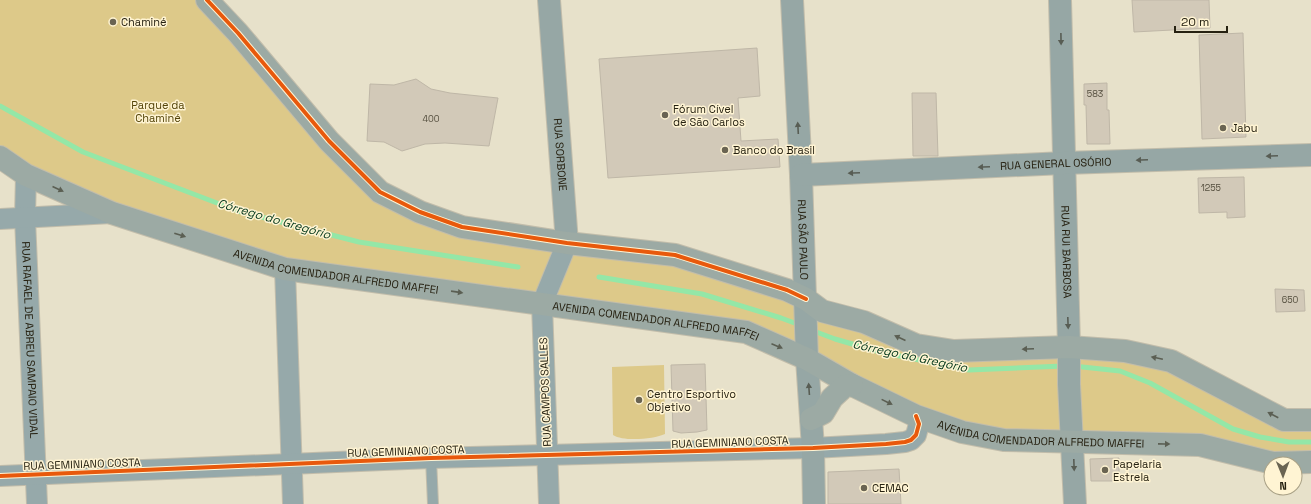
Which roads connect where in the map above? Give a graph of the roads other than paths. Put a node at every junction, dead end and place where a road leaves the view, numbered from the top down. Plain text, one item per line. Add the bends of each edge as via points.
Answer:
1 (207, 0) edge
2 (549, 0) edge
3 (792, 0) edge
4 (1060, 0) edge
5 (1311, 155) edge
6 (0, 157) edge
7 (1064, 163) junction
8 (26, 175) junction
9 (801, 175) junction
10 (112, 213) junction
11 (25, 218) junction
12 (0, 219) edge
13 (567, 243) junction
14 (285, 269) junction
15 (806, 303) junction
16 (542, 304) junction
17 (1069, 350) junction
18 (807, 351) junction
19 (852, 385) junction
20 (916, 416) junction
21 (811, 419) junction
22 (1311, 420) edge
23 (1073, 442) junction
24 (813, 448) junction
25 (547, 456) junction
26 (431, 458) junction
27 (1311, 462) edge
28 (291, 465) junction
29 (36, 475) junction
30 (0, 476) edge
31 (37, 504) edge
32 (293, 504) edge
33 (433, 504) edge
34 (549, 504) edge
35 (814, 504) edge
36 (1075, 504) edge

1 - 13 main road via 329,141 380,192 420,212 462,227
2 - 13 street, RUA SORBONE
9 -> 3 street, RUA SÃO PAULO
4 -> 7 street, RUA RUI BARBOSA
5 -> 7 street, RUA GENERAL OSÓRIO
6 - 8 main road, AVENIDA COMENDADOR ALFREDO MAFFEI
7 -> 9 street, RUA GENERAL OSÓRIO
7 -> 17 street, RUA RUI BARBOSA
8 -> 10 main road, AVENIDA COMENDADOR ALFREDO MAFFEI
8 - 11 street, RUA RAFAEL DE ABREU SAMPAIO VIDAL
9 - 15 street, RUA SÃO PAULO
10 - 11 street
10 -> 14 main road, AVENIDA COMENDADOR ALFREDO MAFFEI
11 - 12 street
11 - 29 street, RUA RAFAEL DE ABREU SAMPAIO VIDAL
13 - 15 main road via 675,256 787,290
13 - 16 street, RUA SORBONE
14 -> 16 main road, AVENIDA COMENDADOR ALFREDO MAFFEI
14 - 28 street
17 -> 15 main road via 954,351 916,345 864,322 822,311
15 - 18 street, RUA SÃO PAULO
16 -> 18 main road, AVENIDA COMENDADOR ALFREDO MAFFEI via 746,332
16 - 25 street, RUA CAMPOS SALLES
22 -> 17 main road via 1284,420 1171,360 1125,351
17 - 23 street, RUA RUI BARBOSA
18 - 19 main road, AVENIDA COMENDADOR ALFREDO MAFFEI
21 -> 18 street, RUA SÃO PAULO
19 -> 20 main road, AVENIDA COMENDADOR ALFREDO MAFFEI
19 - 21 main road via 845,386 832,398 823,413
20 - 23 main road, AVENIDA COMENDADOR ALFREDO MAFFEI via 962,432 1004,440
20 - 24 street, RUA GEMINIANO COSTA via 919,424 916,435 905,442
21 - 24 street, RUA SÃO PAULO
23 -> 27 main road, AVENIDA COMENDADOR ALFREDO MAFFEI via 1200,445 1273,463
23 -> 36 street, RUA RUI BARBOSA
24 - 25 street, RUA GEMINIANO COSTA
24 - 35 street, RUA SÃO PAULO
25 - 26 street, RUA GEMINIANO COSTA
25 - 34 street, RUA CAMPOS SALLES
26 - 28 street, RUA GEMINIANO COSTA
26 - 33 lane
28 - 29 street, RUA GEMINIANO COSTA
28 - 32 street
29 - 30 street, RUA GEMINIANO COSTA
29 - 31 street, RUA RAFAEL DE ABREU SAMPAIO VIDAL

